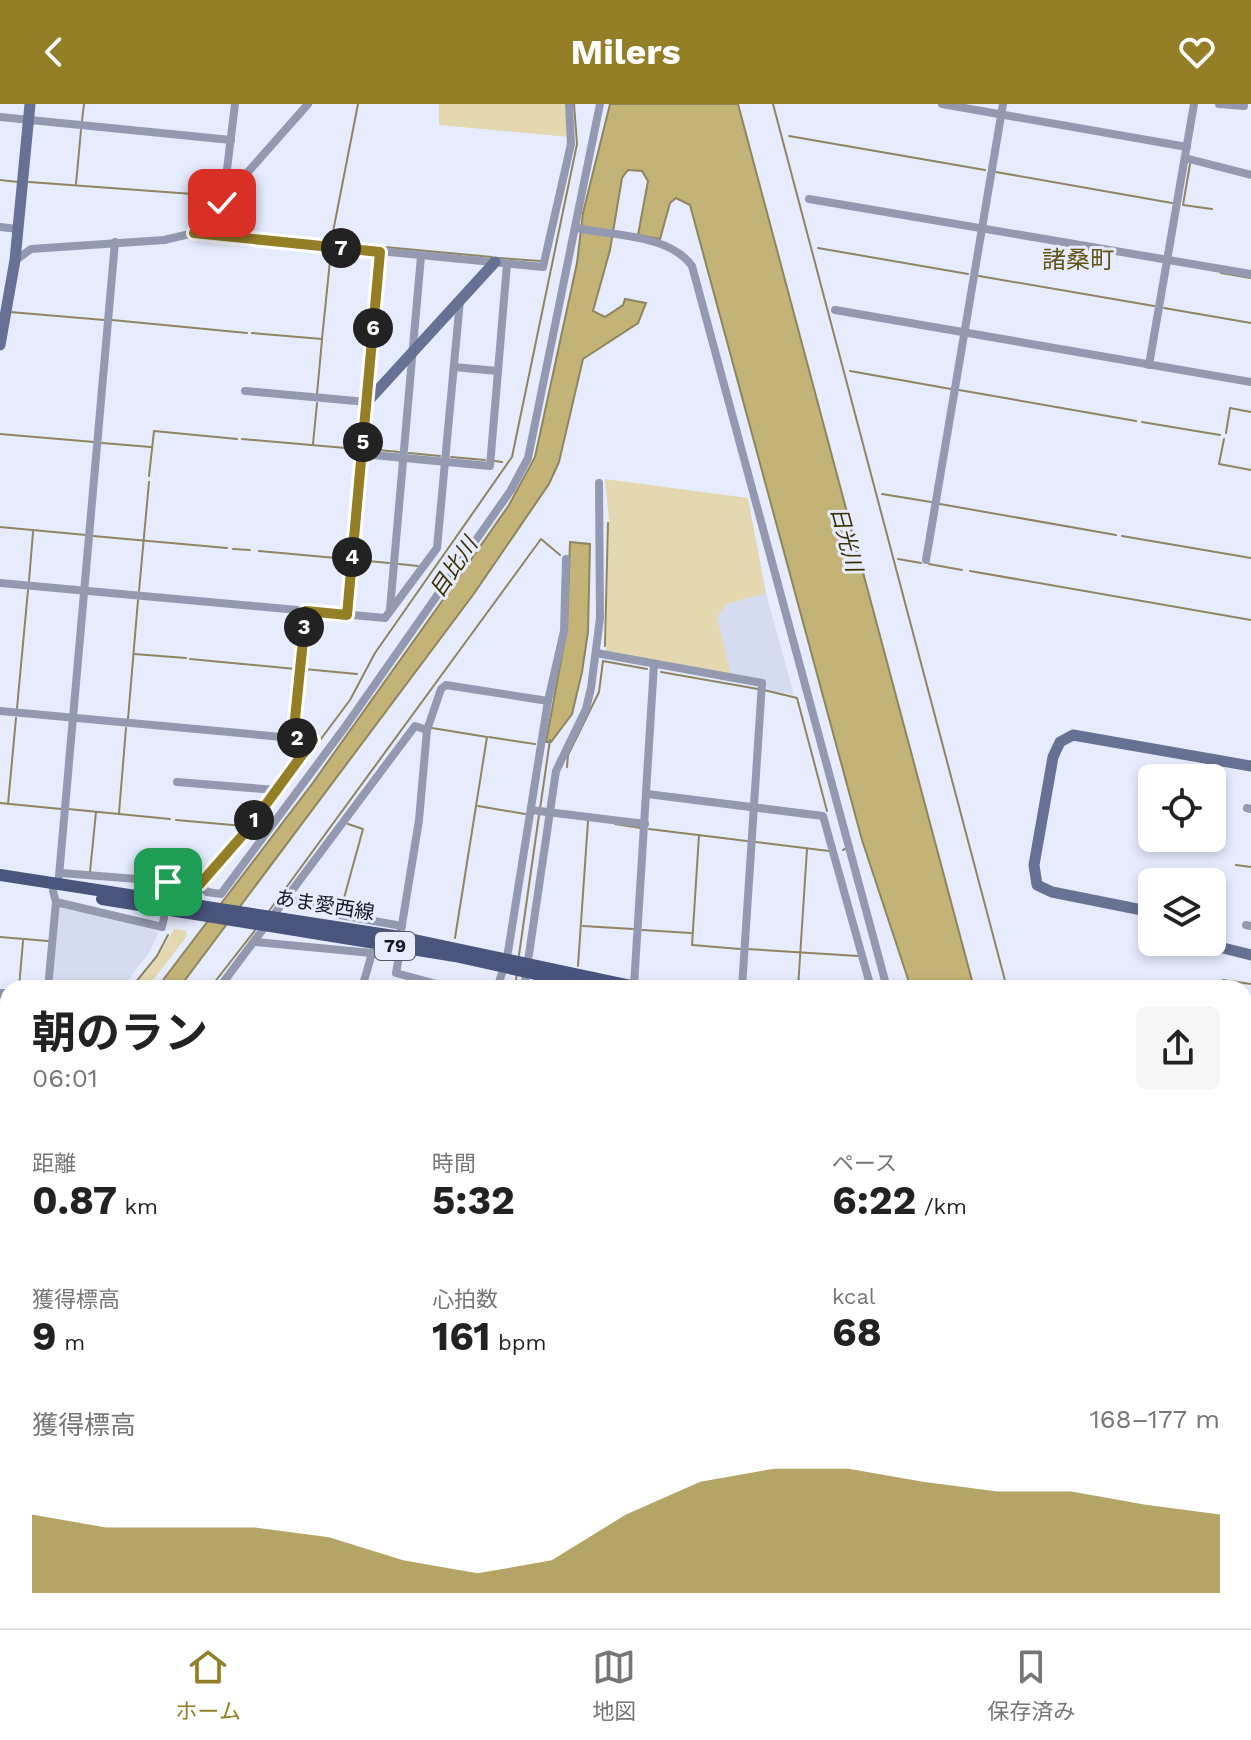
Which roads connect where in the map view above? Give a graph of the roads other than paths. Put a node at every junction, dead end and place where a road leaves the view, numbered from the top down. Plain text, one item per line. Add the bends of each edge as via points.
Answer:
1 (30, 104) edge
2 (235, 104) edge
3 (308, 104) edge
4 (569, 104) edge
5 (600, 104) edge
6 (942, 104) edge
7 (1003, 104) edge
8 (1194, 104) edge
9 (1219, 104) edge
10 (1246, 106) edge
11 (1002, 114) junction
12 (0, 117) edge
13 (29, 120) junction
14 (231, 140) junction
15 (1187, 147) junction
16 (1185, 158) junction
17 (1251, 175) edge
18 (809, 199) dead end
19 (222, 203) junction
20 (0, 227) edge
21 (577, 228) junction
22 (982, 228) junction
23 (18, 229) junction
24 (194, 233) junction
25 (115, 242) junction
26 (380, 252) junction
27 (421, 256) junction
28 (1167, 259) junction
29 (15, 260) junction
30 (501, 263) junction
31 (1251, 274) edge
32 (460, 300) junction
33 (3, 307) edge
34 (835, 310) dead end
35 (965, 333) junction
36 (0, 345) edge
37 (413, 352) junction
38 (1149, 365) junction
39 (454, 367) junction
40 (498, 371) junction
41 (1251, 382) edge
42 (245, 391) dead end
43 (367, 402) junction
44 (362, 454) junction
45 (403, 458) junction
46 (445, 462) junction
47 (599, 483) dead end
48 (566, 559) dead end
49 (926, 560) dead end
50 (0, 583) edge
51 (83, 591) junction
52 (306, 611) junction
53 (390, 612) junction
54 (347, 615) junction
55 (596, 653) junction
56 (654, 664) junction
57 (548, 701) junction
58 (0, 711) edge
59 (72, 718) junction
60 (427, 730) junction
61 (293, 738) junction
62 (1251, 766) edge
63 (177, 782) dead end
64 (276, 790) junction
65 (647, 794) junction
66 (754, 807) junction
67 (533, 810) junction
68 (548, 812) junction
69 (645, 824) junction
70 (0, 875) edge
71 (521, 877) junction
72 (540, 879) junction
73 (0, 883) edge
74 (200, 884) junction
75 (56, 887) junction
76 (288, 899) junction
77 (1138, 909) edge
78 (164, 918) dead end
79 (256, 942) junction
80 (400, 942) junction
81 (1226, 949) edge
82 (372, 953) junction
83 (1251, 955) edge
84 (517, 965) junction
85 (49, 980) edge
86 (225, 980) edge
87 (364, 980) edge
88 (422, 980) edge
89 (504, 980) edge
90 (522, 980) edge
91 (570, 980) edge
92 (599, 980) edge
93 (637, 980) edge
94 (743, 980) edge
95 (869, 980) edge
96 (885, 980) edge

1 - 13 street
2 - 14 street
3 - 19 street
4 - 30 street via 571,144 543,267
5 - 21 street
6 - 11 street
7 - 11 street
8 - 15 street
9 - 10 street
11 - 15 street
11 - 22 street
12 - 13 street
13 - 14 street
13 - 23 street
14 - 19 street
15 - 16 street
16 - 17 street
16 - 28 street
18 - 22 street
19 - 24 street
20 - 23 street
21 - 74 street via 533,442 511,490 221,894 207,892
21 - 96 street via 662,244 685,256 696,276
22 - 28 street
22 - 35 street
23 - 29 street
24 - 25 street
24 - 26 street
25 - 29 street via 31,249
25 - 51 street
26 - 27 street
26 - 43 street
27 - 30 street
27 - 37 street
28 - 31 street
28 - 38 street
29 - 33 street
30 - 32 street
30 - 40 street
32 - 37 street
32 - 39 street
33 - 36 street
34 - 35 street
35 - 38 street
35 - 49 street
37 - 43 street
37 - 45 street
38 - 41 street
39 - 40 street
39 - 46 street
40 - 46 street via 490,466
42 - 43 street
43 - 44 street
44 - 45 street
44 - 54 street
45 - 46 street
45 - 53 street
46 - 53 street via 437,548
47 - 55 street
48 - 57 street via 564,631
50 - 51 street
51 - 52 street
51 - 59 street
52 - 54 street
52 - 61 street
53 - 54 street via 385,618
55 - 56 street
55 - 68 street via 586,709 556,771
56 - 65 street
56 - 66 street via 762,683
57 - 60 street via 446,685
57 - 67 street
58 - 59 street
59 - 61 street
59 - 75 street
60 - 76 street via 415,726
60 - 80 street
61 - 64 street via 313,740
62 - 77 street via 1073,735 1060,742 1034,865 1037,885
63 - 64 street
64 - 74 street
65 - 66 street
65 - 69 street
66 - 94 street
66 - 95 street via 823,816
67 - 68 street
67 - 71 street
68 - 69 street
68 - 72 street
69 - 93 street
70 - 75 main road, あま愛西線 / 79
71 - 72 street
71 - 84 street
72 - 84 street
73 - 75 main road, あま愛西線 / 79
74 - 75 street
75 - 78 street via 162,927
75 - 80 main road, あま愛西線 / 79
75 - 85 street
76 - 79 street
76 - 80 street
79 - 82 street
79 - 86 street
80 - 82 street
80 - 84 main road, あま愛西線 / 79
80 - 88 street via 396,973
81 - 83 street
82 - 87 street
84 - 89 street
84 - 90 street
84 - 91 main road, あま愛西線 / 79
84 - 92 main road, あま愛西線 / 79

